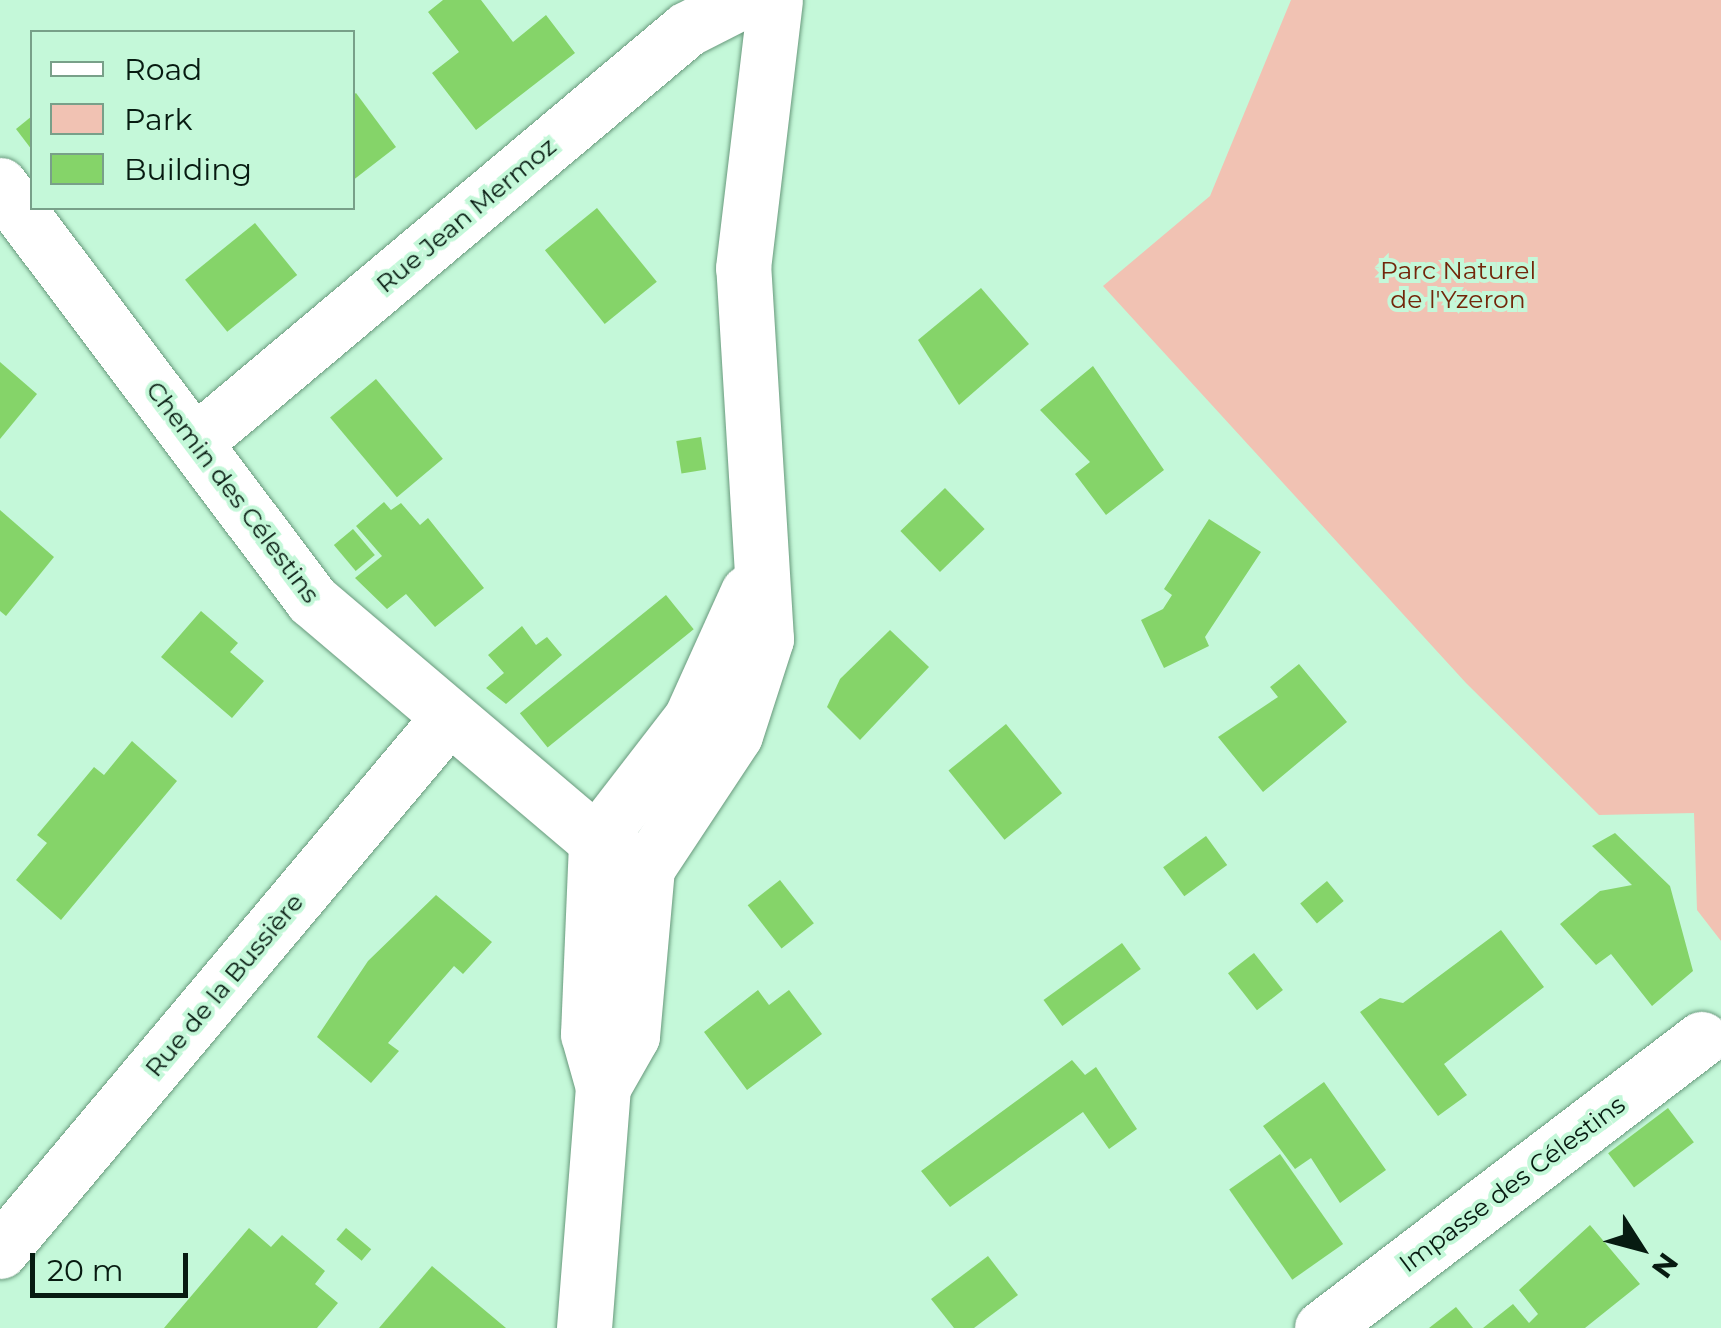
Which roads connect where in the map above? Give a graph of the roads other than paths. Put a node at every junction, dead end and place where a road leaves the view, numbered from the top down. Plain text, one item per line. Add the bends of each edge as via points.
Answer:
1 (744, 0) edge
2 (775, 0) edge
3 (0, 185) edge
4 (195, 442) junction
5 (760, 556) junction
6 (448, 718) junction
7 (596, 841) junction
8 (647, 868) junction
9 (1702, 1039) dead end
10 (603, 1088) junction
11 (0, 1251) edge
12 (584, 1328) edge
13 (1322, 1328) edge

1 - 4 street, Rue Jean Mermoz via 687,29
2 - 5 street via 743,268
3 - 4 street, Chemin des Célestins
4 - 6 street, Chemin des Célestins via 312,600
5 - 7 street via 729,645 691,718
5 - 8 street via 766,639 752,696
6 - 7 street, Chemin des Célestins
6 - 11 street, Rue de la Bussière
7 - 8 street, Chemin des Célestins
7 - 10 street via 588,1034
8 - 10 street via 632,1036
9 - 13 street, Impasse des Célestins
10 - 12 street

